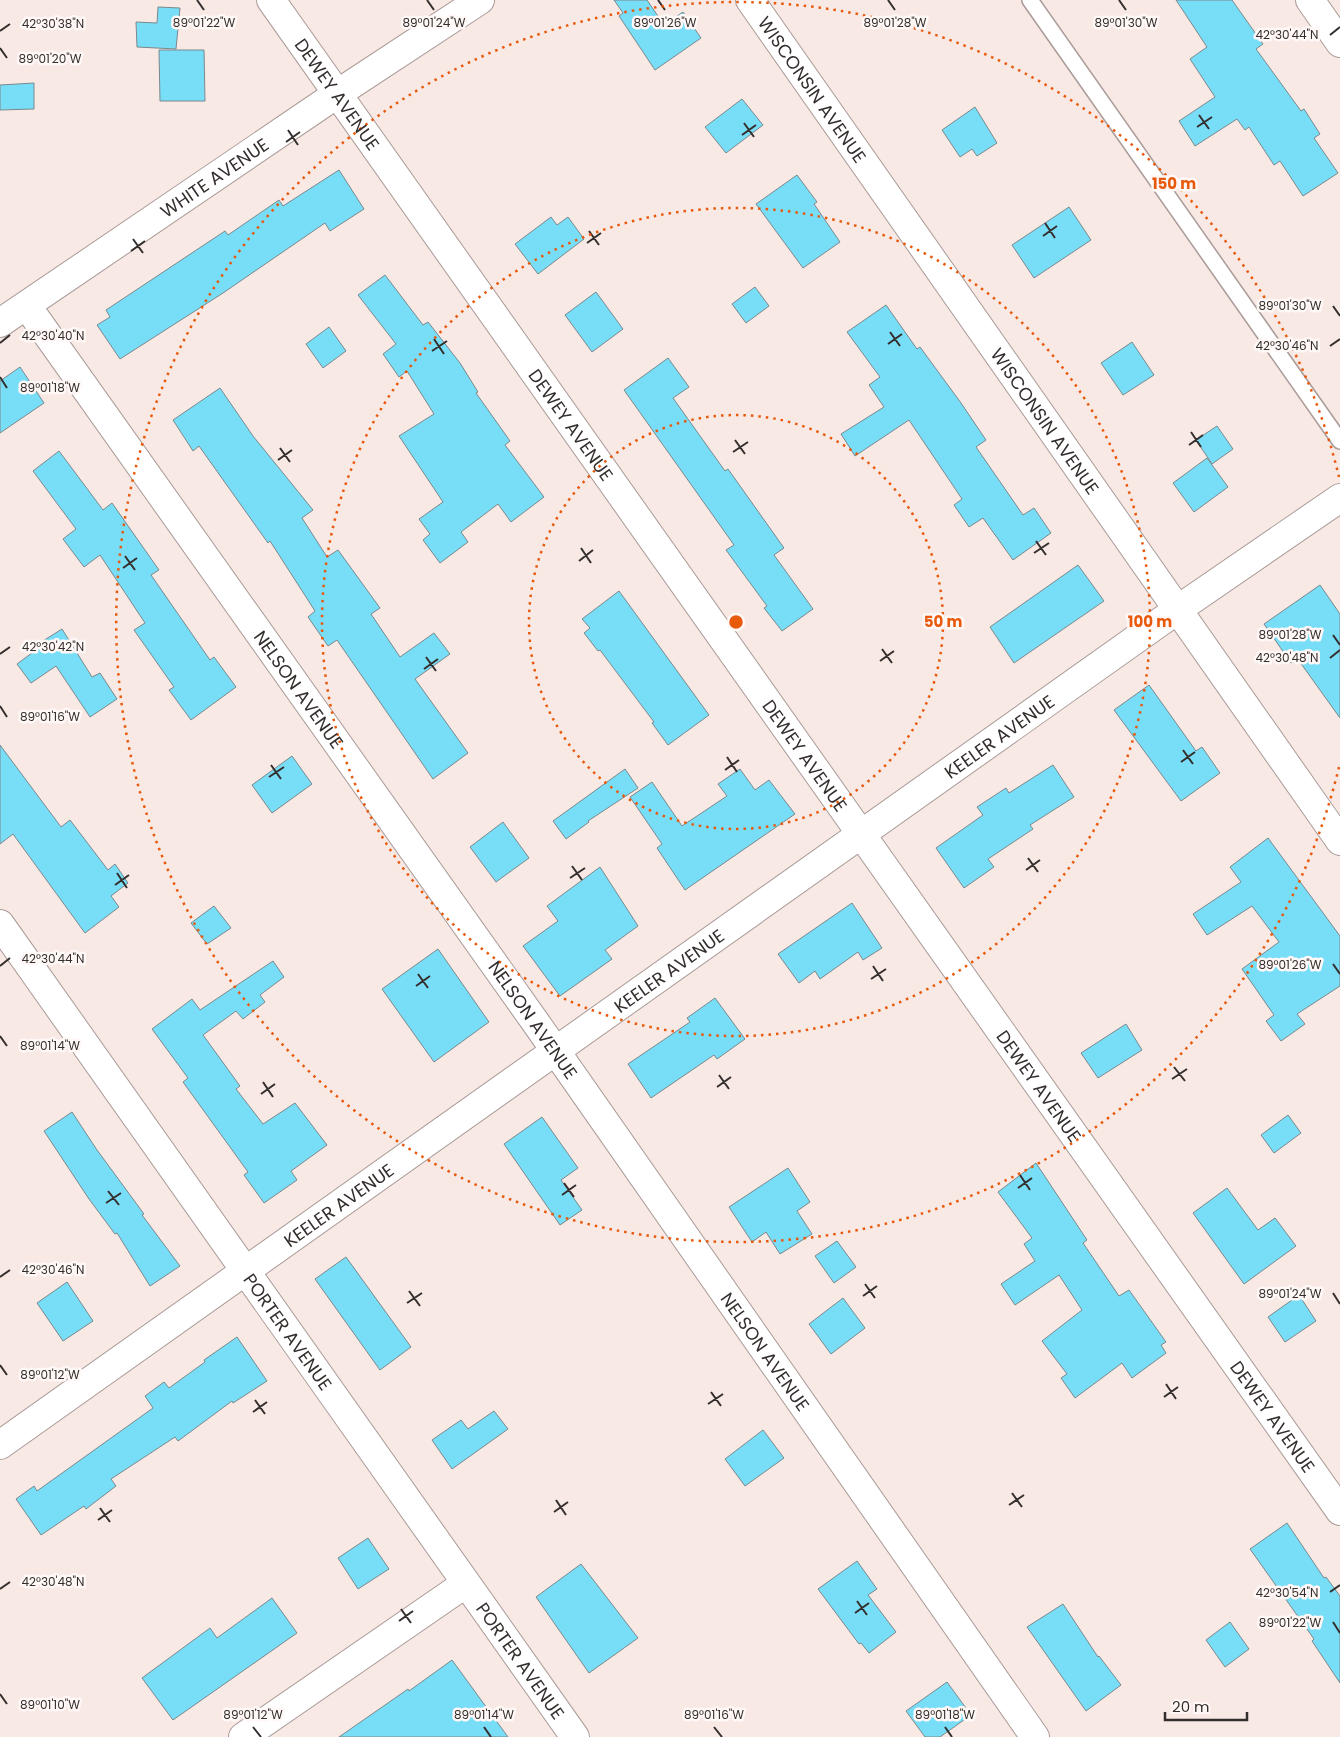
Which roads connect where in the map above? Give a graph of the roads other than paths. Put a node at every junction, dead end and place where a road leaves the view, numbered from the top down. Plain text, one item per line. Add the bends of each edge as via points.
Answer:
1 (271, 0) edge
2 (480, 0) edge
3 (750, 0) edge
4 (1030, 0) edge
5 (1310, 0) edge
6 (1340, 43) edge
7 (336, 94) junction
8 (27, 306) junction
9 (0, 323) edge
10 (1340, 441) edge
11 (1340, 498) edge
12 (1177, 610) junction
13 (863, 834) junction
14 (1340, 841) edge
15 (0, 924) edge
16 (555, 1051) junction
17 (246, 1270) junction
18 (0, 1445) edge
19 (1340, 1511) edge
20 (465, 1584) junction
21 (243, 1737) edge
22 (575, 1737) edge
23 (1035, 1737) edge

1 - 7 street, DEWEY AVENUE
2 - 7 street, WHITE AVENUE
3 - 12 street, WISCONSIN AVENUE
4 - 10 lane
5 - 6 street
7 - 8 street, WHITE AVENUE
7 - 13 street, DEWEY AVENUE
8 - 9 street, WHITE AVENUE
8 - 16 street, NELSON AVENUE
11 - 12 street, KEELER AVENUE
12 - 13 street, KEELER AVENUE
12 - 14 street, WISCONSIN AVENUE
13 - 16 street, KEELER AVENUE
13 - 19 street, DEWEY AVENUE
15 - 17 street, PORTER AVENUE
16 - 17 street, KEELER AVENUE
16 - 23 street, NELSON AVENUE
17 - 18 street, KEELER AVENUE
17 - 20 street, PORTER AVENUE
20 - 21 street
20 - 22 street, PORTER AVENUE

